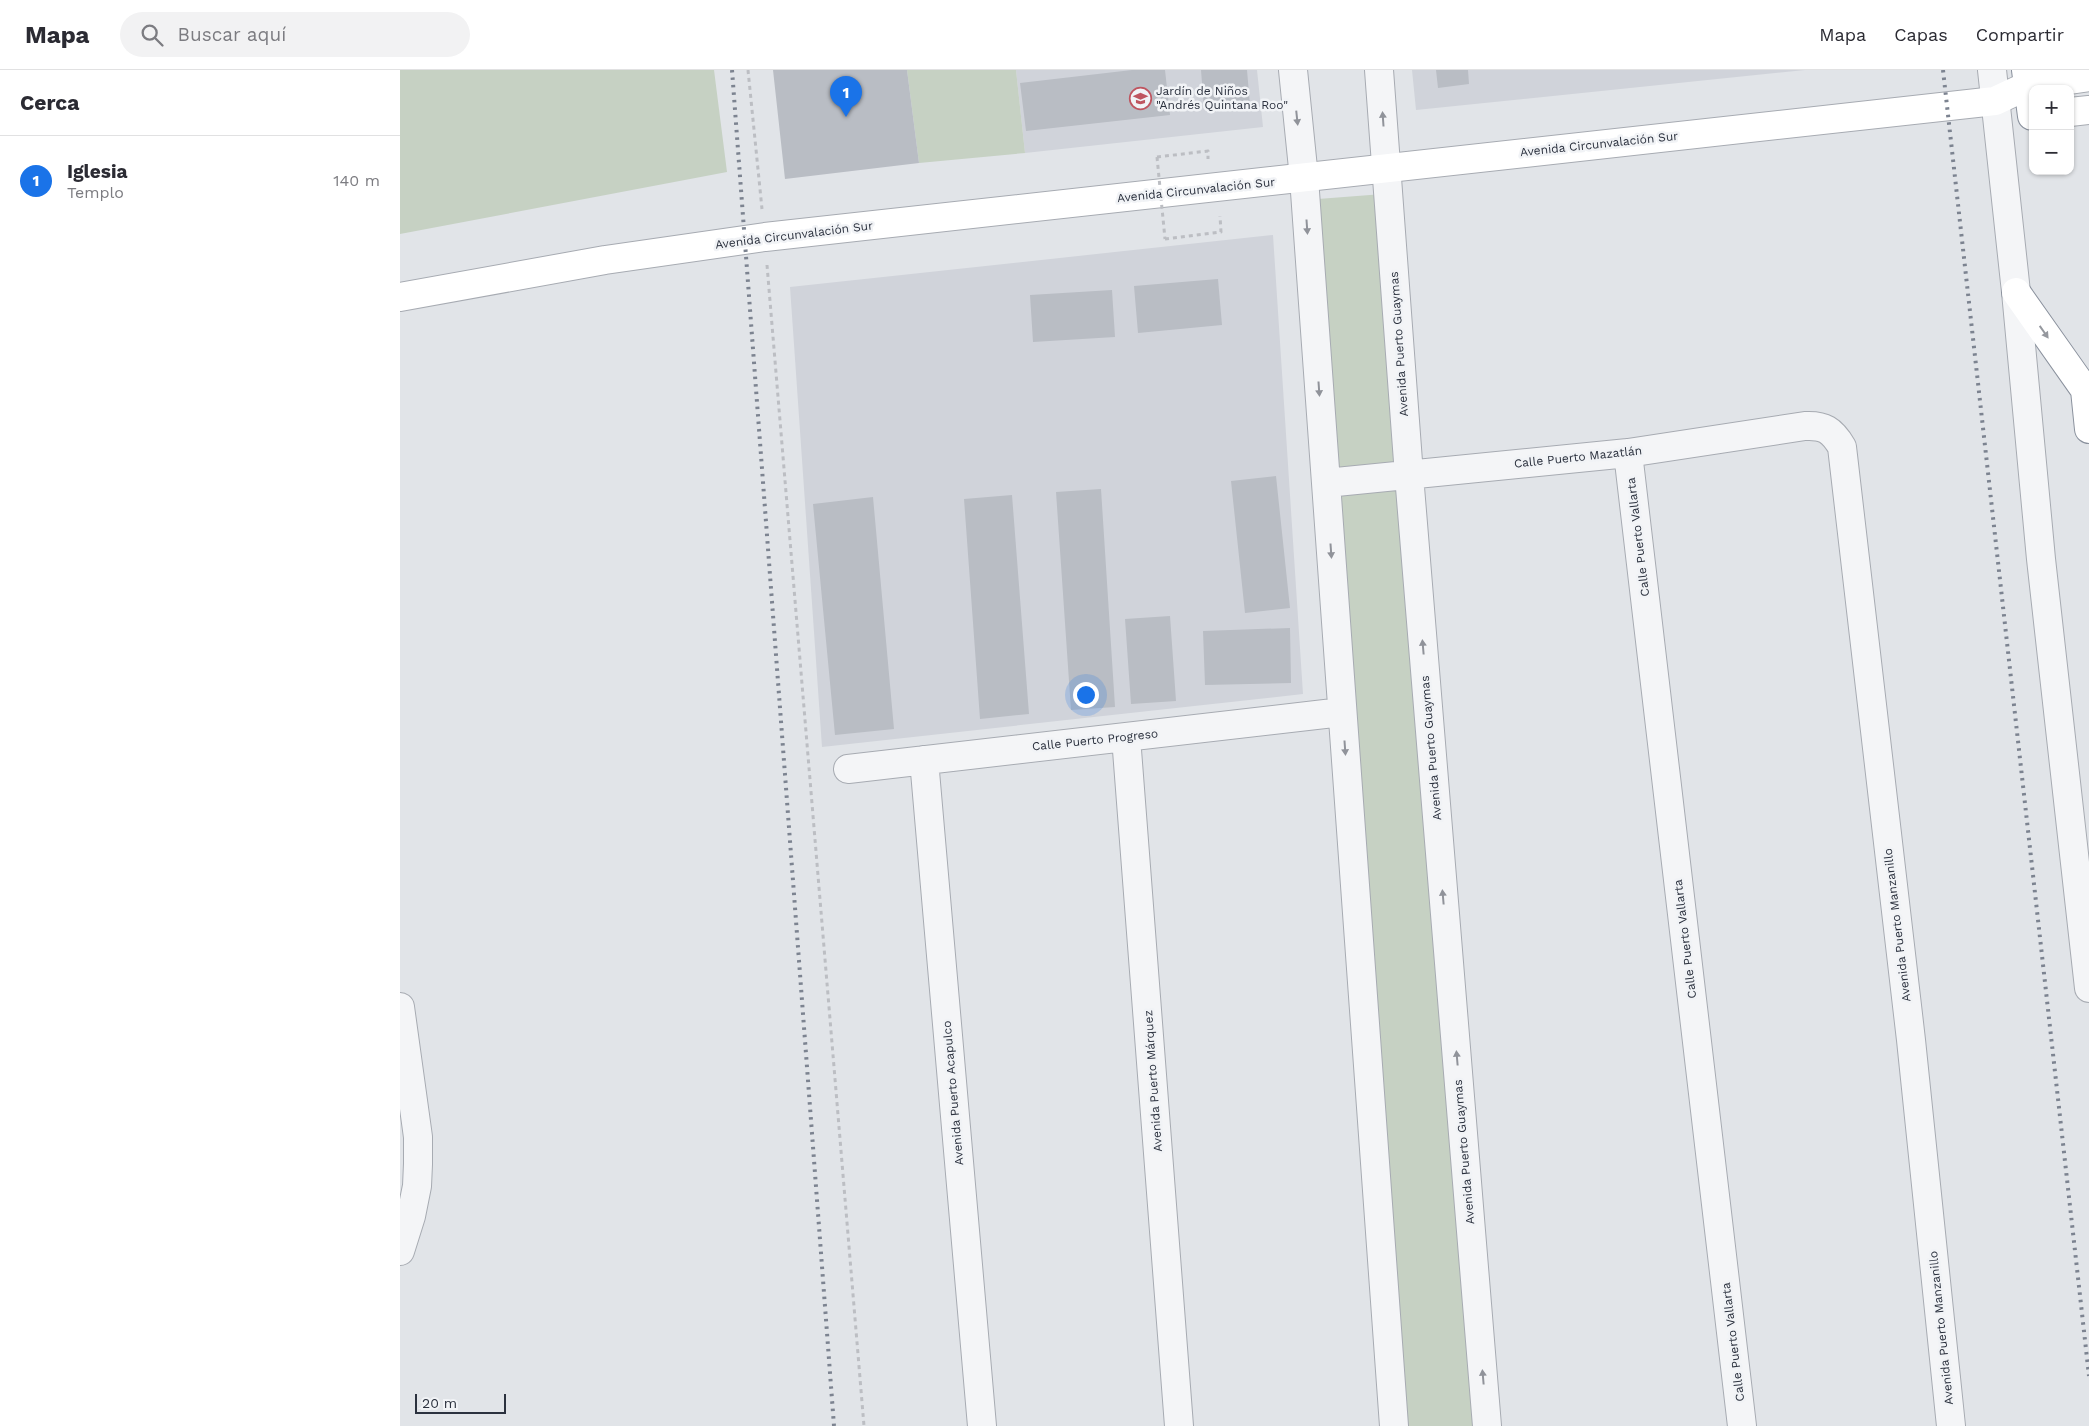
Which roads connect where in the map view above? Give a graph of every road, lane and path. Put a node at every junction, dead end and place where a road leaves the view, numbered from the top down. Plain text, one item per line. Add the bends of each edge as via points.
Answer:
1 (748, 70) edge
2 (1292, 70) edge
3 (1379, 70) edge
4 (1992, 70) edge
5 (2089, 76) edge
6 (2031, 80) edge
7 (1995, 101) junction
8 (2089, 110) edge
9 (2074, 112) edge
10 (2029, 115) edge
11 (1208, 151) dead end
12 (1386, 167) junction
13 (1304, 178) junction
14 (1161, 193) junction
15 (1221, 232) dead end
16 (765, 237) junction
17 (2016, 292) junction
18 (400, 297) edge
19 (2089, 428) edge
20 (1828, 430) joint
21 (1628, 453) junction
22 (1409, 475) junction
23 (1326, 483) junction
24 (1342, 712) junction
25 (1126, 737) junction
26 (924, 760) junction
27 (848, 768) dead end
28 (2089, 988) edge
29 (400, 1007) edge
30 (400, 1251) edge
31 (864, 1426) edge
32 (982, 1426) edge
33 (1179, 1426) edge
34 (1394, 1426) edge
35 (1487, 1426) edge
36 (1742, 1426) edge
37 (1951, 1426) edge

1 - 16 path
2 -> 13 street
12 -> 3 street, Avenida Puerto Guaymas
4 - 7 street
5 - 6 main road, Avenida Circunvalación Sur
6 - 7 main road, Avenida Circunvalación Sur
7 - 10 main road, Avenida Circunvalación Sur
7 - 12 main road, Avenida Circunvalación Sur
7 - 17 street
8 - 9 main road
11 - 14 path, bridge via 1157,157
12 - 13 main road, Avenida Circunvalación Sur
12 - 22 street, Avenida Puerto Guaymas
13 - 14 main road, Avenida Circunvalación Sur
13 -> 23 street
14 - 15 path, bridge via 1165,239
14 - 16 main road, Avenida Circunvalación Sur
16 - 18 main road, Avenida Circunvalación Sur via 605,260
16 - 31 path
17 -> 19 main road via 2085,390
17 - 28 street via 2041,559
20 - 21 street, Calle Puerto Mazatlán via 1818,425 1805,426
20 - 37 street, Avenida Puerto Manzanillo via 1842,447
21 - 22 street, Calle Puerto Mazatlán
21 - 36 street, Calle Puerto Vallarta
22 - 23 street, Calle Puerto Mazatlán
35 -> 22 street, Avenida Puerto Guaymas
23 -> 24 street
24 - 25 street, Calle Puerto Progreso
24 -> 34 street
25 - 26 street, Calle Puerto Progreso
25 - 33 street, Avenida Puerto Márquez
26 - 27 street, Calle Puerto Progreso
26 - 32 street, Avenida Puerto Acapulco
29 - 30 street via 418,1137 417,1186

